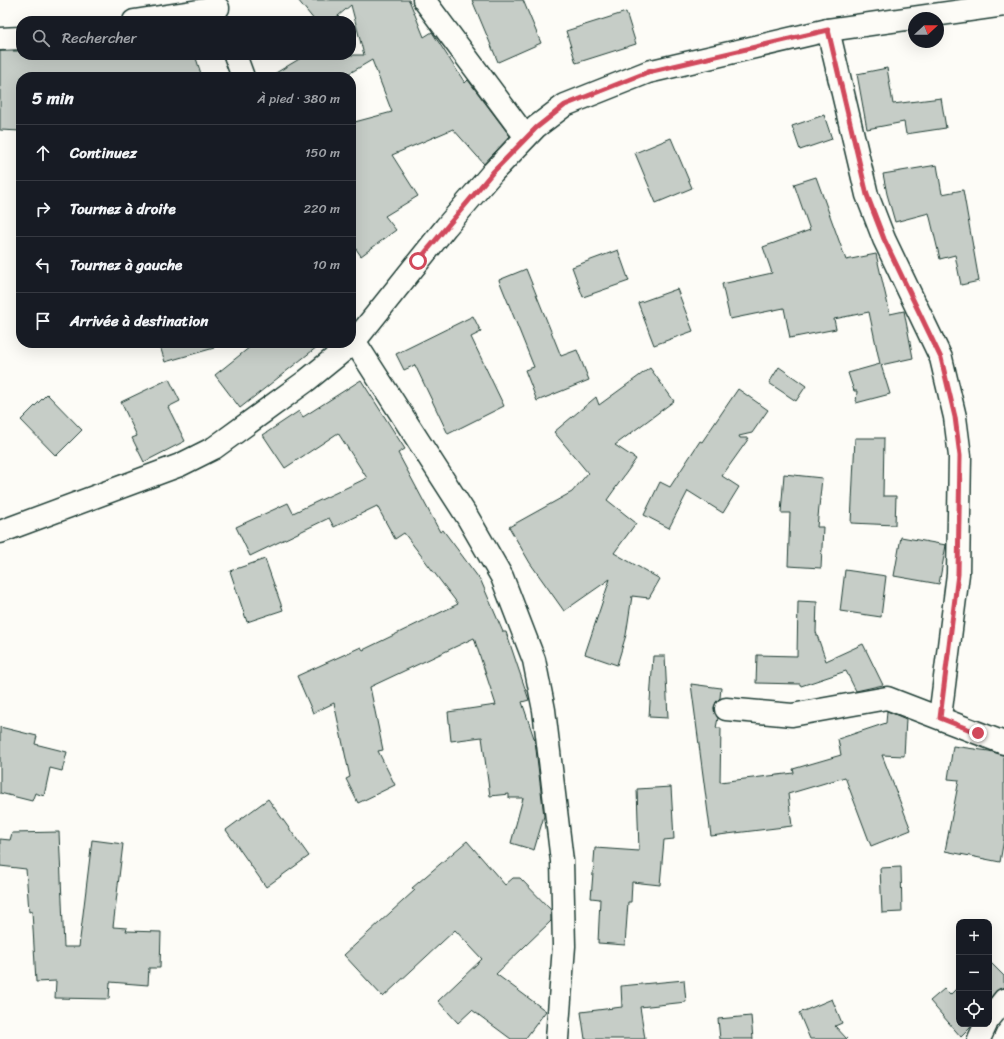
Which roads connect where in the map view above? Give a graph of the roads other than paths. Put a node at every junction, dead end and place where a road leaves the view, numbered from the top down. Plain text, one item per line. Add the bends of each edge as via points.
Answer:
1 (424, 0) edge
2 (1004, 5) edge
3 (219, 10) edge
4 (173, 16) edge
5 (828, 30) junction
6 (16, 38) edge
7 (0, 39) edge
8 (237, 60) edge
9 (241, 72) edge
10 (526, 137) junction
11 (356, 334) edge
12 (356, 345) edge
13 (342, 348) edge
14 (0, 532) edge
15 (726, 709) dead end
16 (940, 718) junction
17 (1004, 743) edge
18 (1004, 1000) edge
19 (992, 1015) edge
20 (985, 1027) edge
21 (557, 1039) edge
22 (980, 1039) edge

1 - 10 street
2 - 5 street
3 - 4 street
5 - 10 street via 648,72 565,105
5 - 16 street via 867,195 884,239 941,358 955,417 960,456 958,574
6 - 7 street
8 - 9 street
10 - 11 street via 493,172
12 - 21 street via 464,512 502,577 534,660 544,710 562,861 564,946
13 - 14 street via 306,381 214,448 180,465
15 - 16 street via 792,714 887,698
16 - 17 street
18 - 19 street
20 - 22 street

